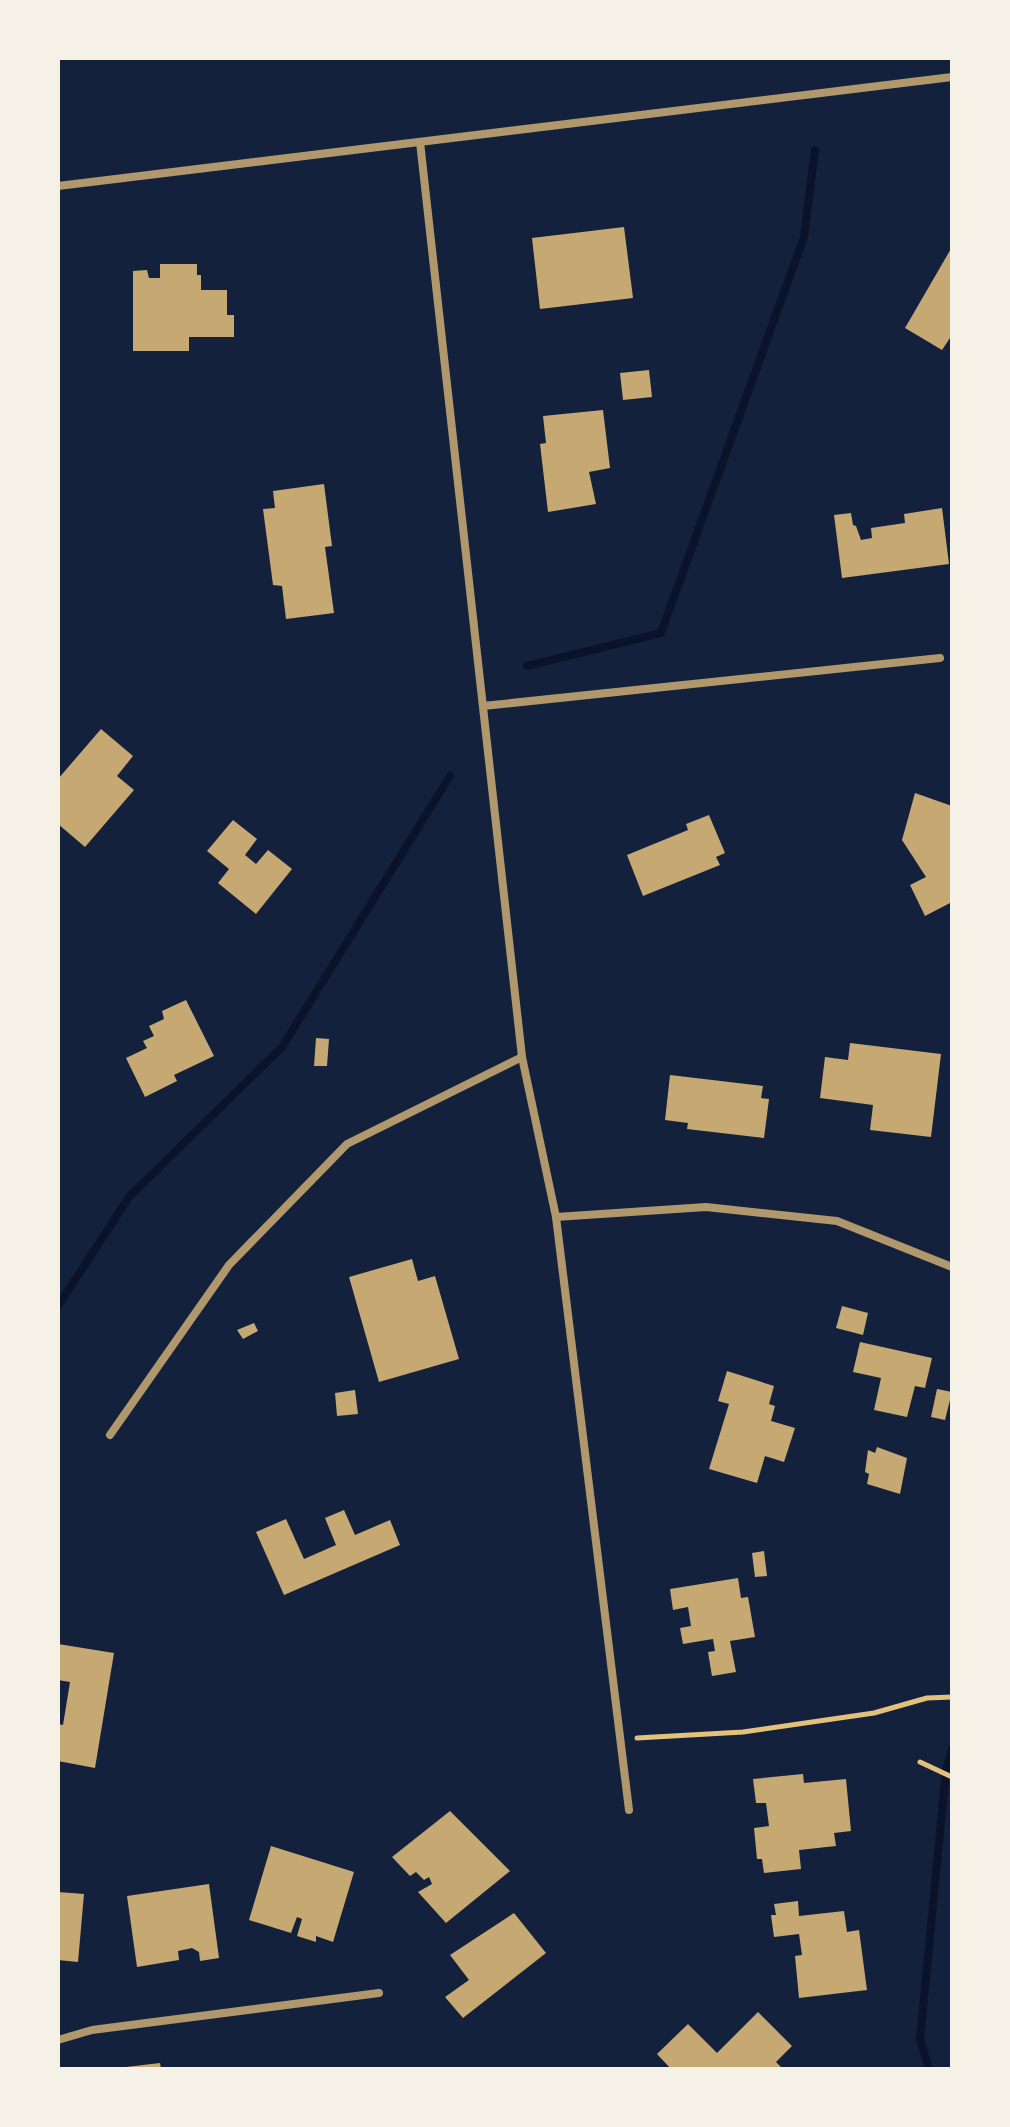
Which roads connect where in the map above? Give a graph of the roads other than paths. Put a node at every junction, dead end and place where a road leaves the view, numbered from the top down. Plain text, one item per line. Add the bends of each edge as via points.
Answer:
1 (952, 77) edge
2 (420, 142) junction
3 (58, 186) edge
4 (940, 658) dead end
5 (483, 706) junction
6 (522, 1057) junction
7 (556, 1217) junction
8 (952, 1267) edge
9 (110, 1435) dead end
10 (629, 1810) dead end
11 (379, 1993) dead end
12 (58, 2040) edge

1 - 2 street
2 - 3 street
2 - 5 street
4 - 5 street
5 - 6 street
6 - 7 street
6 - 9 street via 347,1144 229,1265
7 - 8 street via 706,1207 837,1221
7 - 10 street
11 - 12 street via 92,2030

